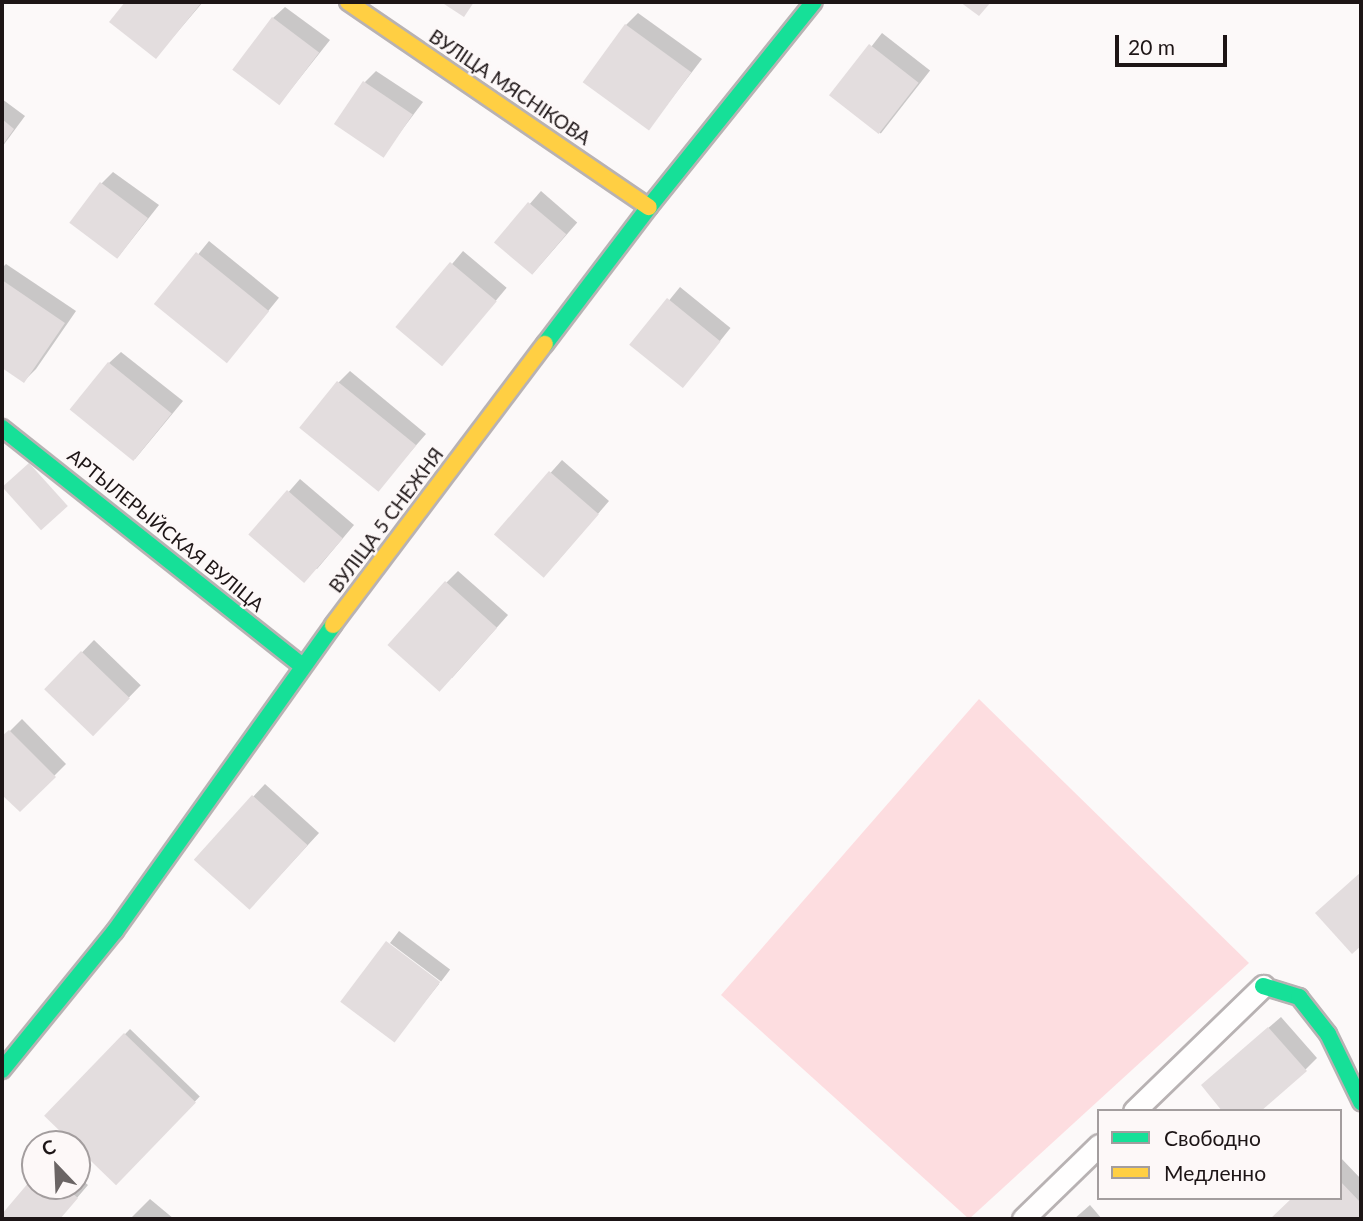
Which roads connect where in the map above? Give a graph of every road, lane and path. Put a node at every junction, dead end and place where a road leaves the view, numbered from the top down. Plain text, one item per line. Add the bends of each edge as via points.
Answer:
1 (348, 2) edge
2 (814, 2) edge
3 (649, 207) junction
4 (2, 428) edge
5 (302, 666) junction
6 (1263, 986) joint
7 (2, 1070) edge
8 (1361, 1102) edge
9 (1136, 1109) edge
10 (1097, 1147) edge
11 (1023, 1219) edge

1 - 3 street, ВУЛІЦА МЯСНІКОВА
2 - 3 street, ВУЛІЦА 5 СНЕЖНЯ
3 - 5 street, ВУЛІЦА 5 СНЕЖНЯ
4 - 5 street, АРТЫЛЕРЫЙСКАЯ ВУЛІЦА
5 - 7 street, ВУЛІЦА 5 СНЕЖНЯ via 115,931
6 - 8 street via 1299,997 1328,1034
6 - 9 lane
10 - 11 lane

